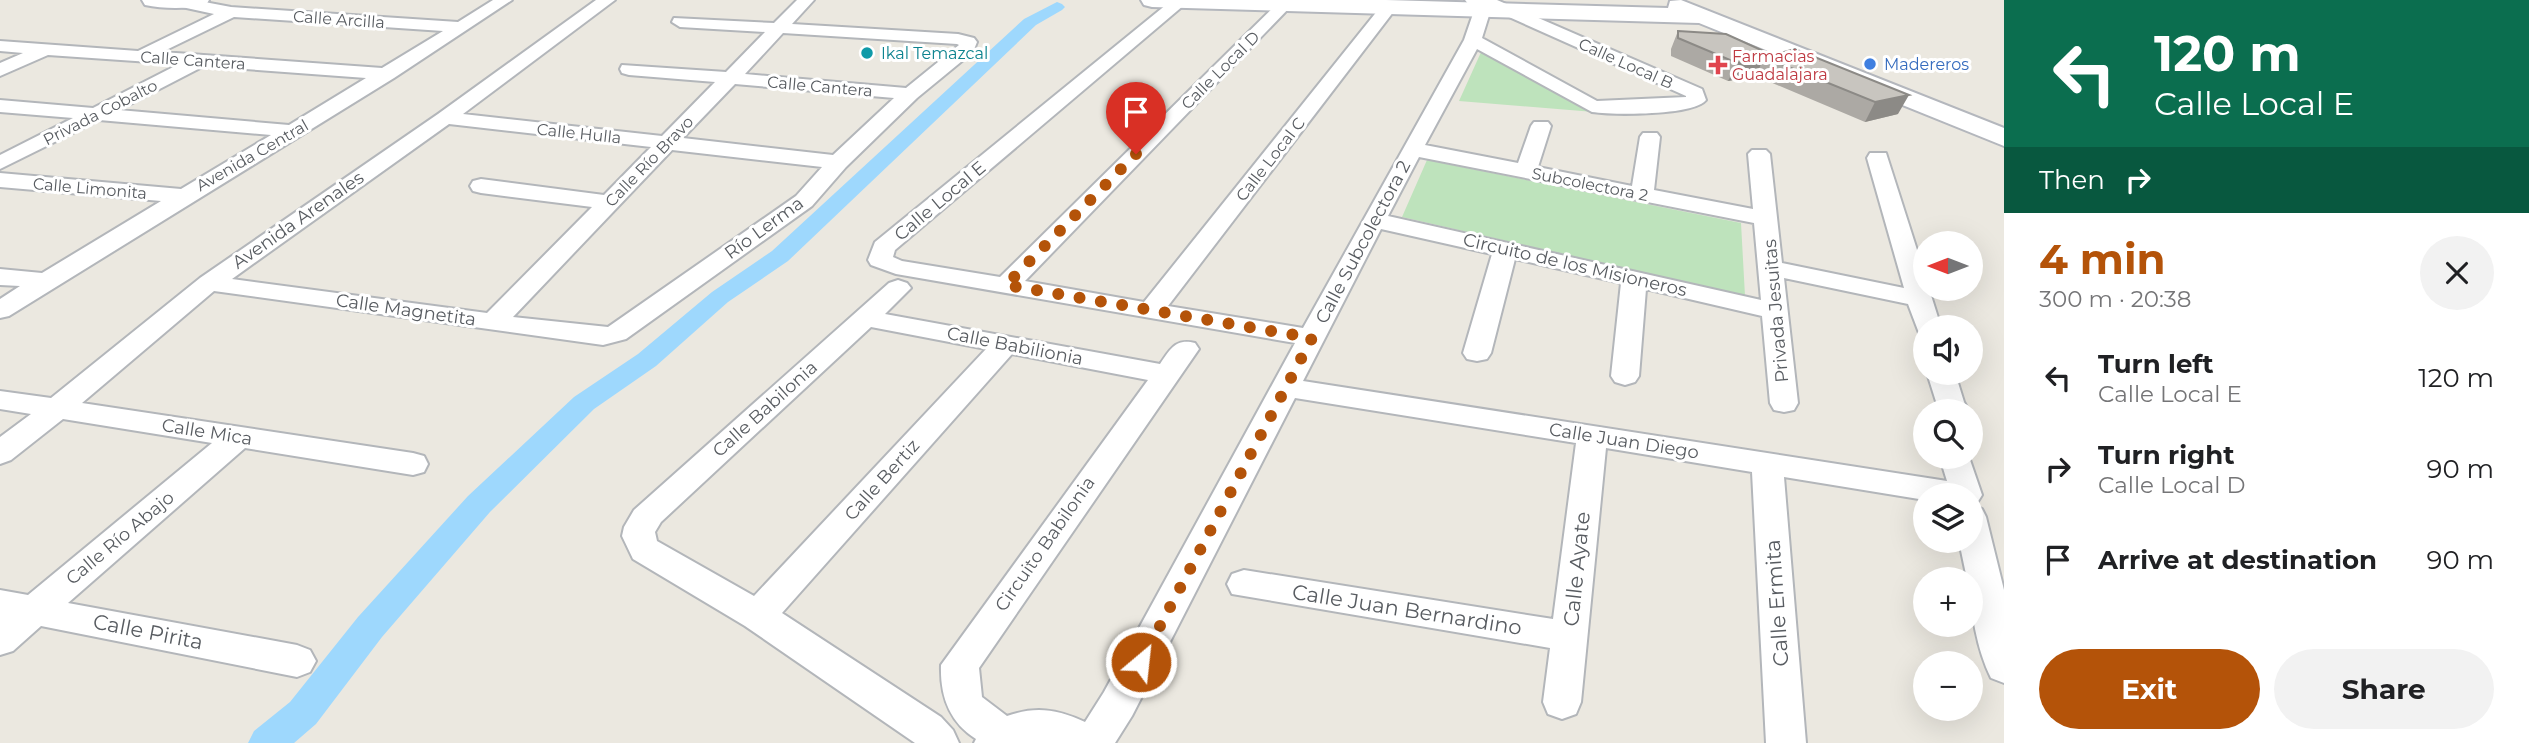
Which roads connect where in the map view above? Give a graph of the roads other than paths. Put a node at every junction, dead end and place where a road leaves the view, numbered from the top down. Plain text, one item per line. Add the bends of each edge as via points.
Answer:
1 (198, 0) edge
2 (505, 0) edge
3 (607, 0) edge
4 (806, 0) edge
5 (1152, 0) edge
6 (164, 1) edge
7 (1182, 1) edge
8 (1633, 2) edge
9 (1669, 3) edge
10 (1285, 4) junction
11 (1487, 4) edge
12 (1388, 8) junction
13 (231, 12) junction
14 (1569, 12) junction
15 (1703, 16) junction
16 (680, 22) dead end
17 (462, 27) junction
18 (778, 29) junction
19 (1739, 31) junction
20 (1473, 40) junction
21 (0, 46) edge
22 (45, 50) junction
23 (141, 56) junction
24 (200, 61) junction
25 (0, 69) edge
26 (629, 69) dead end
27 (387, 74) junction
28 (730, 77) junction
29 (910, 94) junction
30 (0, 106) edge
31 (95, 114) junction
32 (445, 118) junction
33 (1541, 126) dead end
34 (293, 131) junction
35 (1650, 137) dead end
36 (2004, 138) edge
37 (667, 143) junction
38 (1412, 149) junction
39 (1759, 154) dead end
40 (1878, 158) dead end
41 (838, 162) junction
42 (0, 163) edge
43 (1526, 172) junction
44 (0, 180) edge
45 (481, 186) dead end
46 (1642, 195) junction
47 (181, 196) junction
48 (610, 202) junction
49 (1374, 219) junction
50 (1767, 219) junction
51 (1505, 249) junction
52 (1772, 268) junction
53 (1913, 276) edge
54 (0, 277) edge
55 (1634, 279) junction
56 (46, 281) junction
57 (209, 283) junction
58 (1006, 285) junction
59 (898, 288) dead end
60 (1913, 298) edge
61 (0, 310) edge
62 (1151, 310) junction
63 (1776, 311) junction
64 (864, 318) junction
65 (494, 322) junction
66 (603, 337) joint
67 (1312, 338) junction
68 (1007, 343) junction
69 (1478, 353) dead end
70 (1175, 362) joint
71 (1625, 376) dead end
72 (1285, 387) junction
73 (0, 400) edge
74 (1784, 403) dead end
75 (57, 409) junction
76 (240, 436) junction
77 (1592, 436) junction
78 (0, 453) edge
79 (414, 464) dead end
80 (1767, 464) junction
81 (1936, 483) edge
82 (1978, 553) edge
83 (1244, 583) dead end
84 (17, 607) edge
85 (758, 616) junction
86 (1569, 636) junction
87 (0, 640) edge
88 (297, 661) dead end
89 (2004, 667) edge
90 (1562, 702) dead end
91 (999, 738) edge
92 (939, 743) edge
93 (1086, 743) edge
94 (1093, 743) edge
95 (1786, 743) edge

1 - 6 main road
2 - 17 street, Avenida Central
3 - 32 street, Avenida Arenales
4 - 18 street, Calle Río Bravo
5 - 7 main road
6 - 13 street, Calle Arcilla
7 - 10 main road
7 - 58 street, Calle Local E via 884,247 880,260 896,267
8 - 9 main road
8 - 11 main road
9 - 15 main road
10 - 12 main road
10 - 58 street, Calle Local D
11 - 12 main road
11 - 14 main road
11 - 20 street, Calle Subcolectora 2
11 - 20 street, Calle Local B via 1695,93 1696,100 1591,106
12 - 62 street, Calle Local C
13 - 17 street, Calle Arcilla
13 - 23 street
14 - 15 main road
14 - 19 main road
15 - 19 main road
16 - 18 street
17 - 27 street, Avenida Central
18 - 28 street, Calle Río Bravo
18 - 29 street, Río Lerma via 968,43
19 - 36 main road
20 - 38 street, Calle Subcolectora 2
21 - 22 street, Calle Cantera
22 - 23 street, Calle Cantera
22 - 25 street
23 - 24 street, Calle Cantera
24 - 27 street, Calle Cantera
24 - 31 street, Privada Cobalto
26 - 28 street, Calle Cantera
27 - 34 street, Avenida Central
28 - 29 street, Calle Cantera
28 - 37 street, Calle Río Bravo
29 - 41 street, Río Lerma
30 - 31 street
31 - 34 street
31 - 42 street, Privada Cobalto
32 - 37 street, Calle Hulla
32 - 57 street, Avenida Arenales
33 - 43 street
34 - 47 street, Avenida Central
35 - 46 street
37 - 41 street, Calle Hulla
37 - 48 street, Calle Río Bravo
38 - 43 street, Subcolectora 2
38 - 49 street, Calle Subcolectora 2
39 - 50 street, Privada Jesuitas
40 - 53 street
41 - 66 street, Río Lerma via 804,201 617,333
43 - 46 street, Subcolectora 2
44 - 47 street, Calle Limonita
45 - 48 street
46 - 50 street, Subcolectora 2
47 - 56 street, Avenida Central
48 - 65 street, Calle Río Bravo
49 - 51 street, Circuito de los Misioneros
49 - 67 street, Calle Subcolectora 2
50 - 52 street, Privada Jesuitas
51 - 55 street, Circuito de los Misioneros
51 - 69 street
52 - 60 street
52 - 63 street, Privada Jesuitas
54 - 56 street
55 - 63 street, Circuito de los Misioneros
55 - 71 street
56 - 61 street, Avenida Central
57 - 65 street, Calle Magnetita
57 - 75 street, Avenida Arenales
58 - 62 street, Calle Local E
59 - 64 street, Calle Babilonia
62 - 67 street, Calle Local E
63 - 74 street, Privada Jesuitas
64 - 68 street, Calle Babilionia
64 - 85 street, Calle Babilonia via 650,514 638,534 645,550
65 - 66 street, Calle Magnetita
67 - 72 street, Calle Subcolectora 2
68 - 70 street, Calle Babilionia
68 - 85 street, Calle Bertiz
70 - 91 street, Circuito Babilonia via 960,665 961,693 972,716
72 - 77 street, Calle Juan Diego
72 - 94 street, Calle Subcolectora 2
73 - 75 street, Calle Mica
75 - 76 street, Calle Mica
75 - 78 street, Avenida Arenales
76 - 79 street, Calle Mica
76 - 84 street, Calle Río Abajo
77 - 80 street, Calle Juan Diego
77 - 86 street, Calle Ayate
80 - 81 street, Calle Juan Diego
80 - 95 street, Calle Ermita
82 - 89 street
83 - 86 street, Calle Juan Bernardino
84 - 87 street, Calle Río Abajo
84 - 88 street, Calle Pirita
85 - 92 street via 926,729
86 - 90 street, Calle Ayate
91 - 93 street via 1027,725 1050,725

